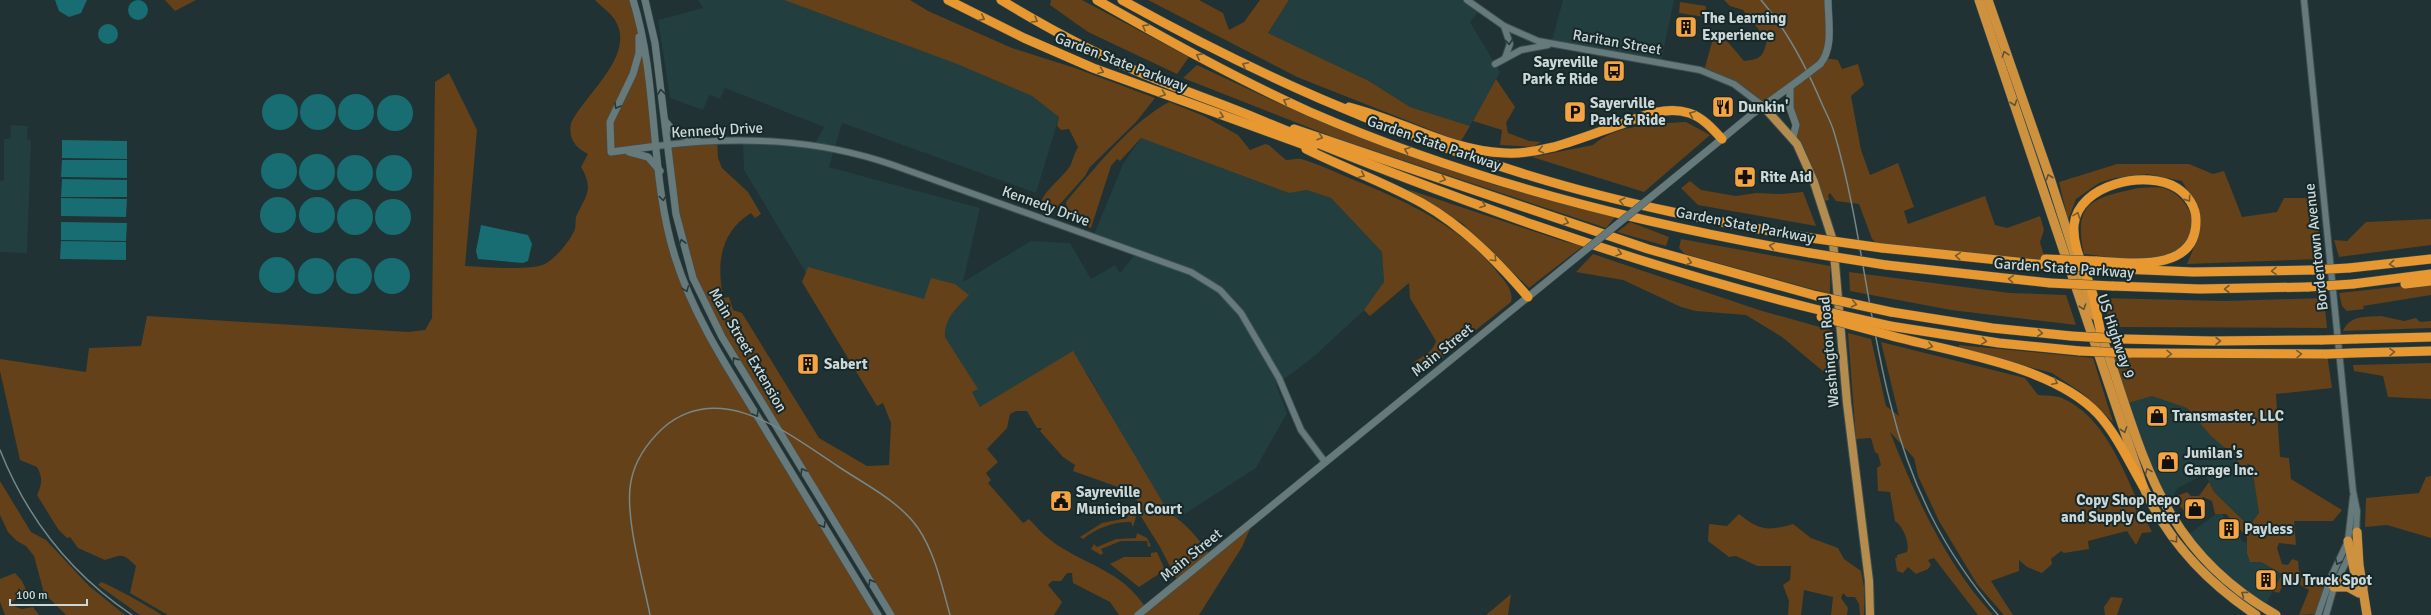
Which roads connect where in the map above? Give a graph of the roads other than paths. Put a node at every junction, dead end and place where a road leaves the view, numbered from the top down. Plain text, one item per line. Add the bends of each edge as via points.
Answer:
1 (633, 0) edge
2 (645, 0) edge
3 (948, 0) edge
4 (1002, 0) edge
5 (1097, 0) edge
6 (1122, 0) edge
7 (1467, 0) edge
8 (1828, 0) edge
9 (1979, 0) edge
10 (1988, 0) edge
11 (2304, 0) edge
12 (638, 15) junction
13 (1504, 26) junction
14 (1551, 44) junction
15 (1505, 58) junction
16 (1495, 64) dead end
17 (1790, 87) junction
18 (1318, 99) junction
19 (1763, 106) junction
20 (1256, 118) junction
21 (664, 120) junction
22 (1793, 137) junction
23 (1722, 139) junction
24 (1288, 140) junction
25 (698, 141) junction
26 (667, 145) junction
27 (657, 146) junction
28 (625, 150) junction
29 (1380, 169) junction
30 (660, 171) junction
31 (2431, 259) edge
32 (2097, 265) junction
33 (2431, 274) edge
34 (2431, 281) edge
35 (2353, 284) junction
36 (1528, 298) junction
37 (1822, 314) junction
38 (2431, 331) edge
39 (2101, 333) junction
40 (2431, 337) edge
41 (2391, 338) junction
42 (2431, 352) edge
43 (1325, 462) junction
44 (2143, 486) junction
45 (2353, 491) junction
46 (2357, 532) junction
47 (2348, 541) junction
48 (2350, 552) junction
49 (2333, 583) junction
50 (2360, 588) junction
51 (878, 615) edge
52 (891, 615) edge
53 (1138, 615) edge
54 (1870, 615) edge
55 (2256, 615) edge
56 (2276, 615) edge
57 (2318, 615) edge
58 (2326, 615) edge
59 (2362, 615) edge
60 (2367, 615) edge

1 - 12 main road, Main Street Extension
21 -> 2 main road, Main Street Extension via 655,42
3 -> 24 highway, Garden State Parkway via 1041,46
4 -> 20 highway, Garden State Parkway via 1062,35 1150,77
35 -> 5 highway, Garden State Parkway, bridge via 2219,289 2050,283 1886,265 1680,227 1486,177 1346,126 1293,104 1218,67
18 -> 6 highway, Garden State Parkway via 1228,57
7 - 13 street, Raritan Street
8 - 17 main road, Main Street, bridge via 1828,48 1825,58
9 -> 44 highway, US Highway 9
39 -> 10 highway, US Highway 9
11 - 45 street, Bordentown Avenue
12 - 27 main road, Main Street Extension
12 -> 28 main road via 638,56 632,78 610,119 611,152
13 - 14 street, Raritan Street
13 -> 15 street via 1510,44
14 - 15 street via 1521,50
14 - 19 street, Raritan Street via 1700,70 1734,84
15 - 16 street
17 - 19 main road, Main Street
17 - 22 main road via 1790,108 1796,125
23 -> 18 highway via 1698,117 1688,112 1671,110 1643,116 1542,150 1497,153 1457,144 1364,111
32 -> 18 highway, Garden State Parkway, bridge via 2011,261 1882,248 1811,238 1650,207 1548,181 1415,138
19 - 22 main road, Washington Road
19 - 23 main road, Main Street
20 - 29 highway, Garden State Parkway
20 -> 41 highway, Garden State Parkway, bridge via 1316,135 1648,249 1817,296 1890,312 1992,328 2123,339 2212,341
21 - 25 main road via 675,133
21 - 26 main road, Main Street Extension
22 - 54 main road, Washington Road via 1814,182 1833,241 1847,403 1869,581
23 - 36 main road, Main Street, bridge
24 - 29 highway
24 -> 36 highway via 1405,195 1440,215 1485,251
25 - 26 street, Kennedy Drive
25 - 43 street, Kennedy Drive via 774,140 814,145 859,155 1197,274 1220,290 1241,313 1277,374 1301,430
26 - 27 street, Kennedy Drive
52 -> 26 main road, Main Street Extension via 708,312 693,278 680,233
27 - 28 main road
27 - 30 main road, Main Street Extension
28 - 30 main road via 648,157
29 -> 37 highway, Garden State Parkway via 1595,245
30 -> 51 main road, Main Street Extension via 672,248 695,310 713,344
31 -> 32 highway, Garden State Parkway, bridge via 2313,270 2186,272
39 -> 32 highway via 2093,294 2075,240 2075,220 2081,206 2099,190 2134,182 2169,184 2178,188 2189,199 2196,217 2195,232 2189,245 2179,255 2150,262
33 - 35 highway, Garden State Parkway
34 - 35 highway via 2394,285
36 - 43 main road, Main Street
37 -> 42 highway, bridge via 1999,343 2080,351 2327,354
37 -> 44 highway, bridge via 1892,336 2024,371 2069,390 2092,408 2108,426
38 - 41 highway
56 -> 39 highway, US Highway 9 via 2247,596 2214,569 2170,514 2148,470
40 - 41 highway, Garden State Parkway
43 - 53 main road, Main Street
44 -> 55 highway, US Highway 9 via 2165,526 2188,556 2214,583
45 - 46 street, Bordentown Avenue via 2357,511
45 - 47 street, Bordentown Avenue
46 - 48 street, Bordentown Avenue
46 - 50 highway
47 - 48 highway
47 -> 49 street, Bordentown Avenue
48 - 49 street, Bordentown Avenue
48 - 50 highway
49 - 50 highway
49 - 57 street, Bordentown Avenue
49 - 58 street, Bordentown Avenue
50 - 59 highway
50 - 60 highway

